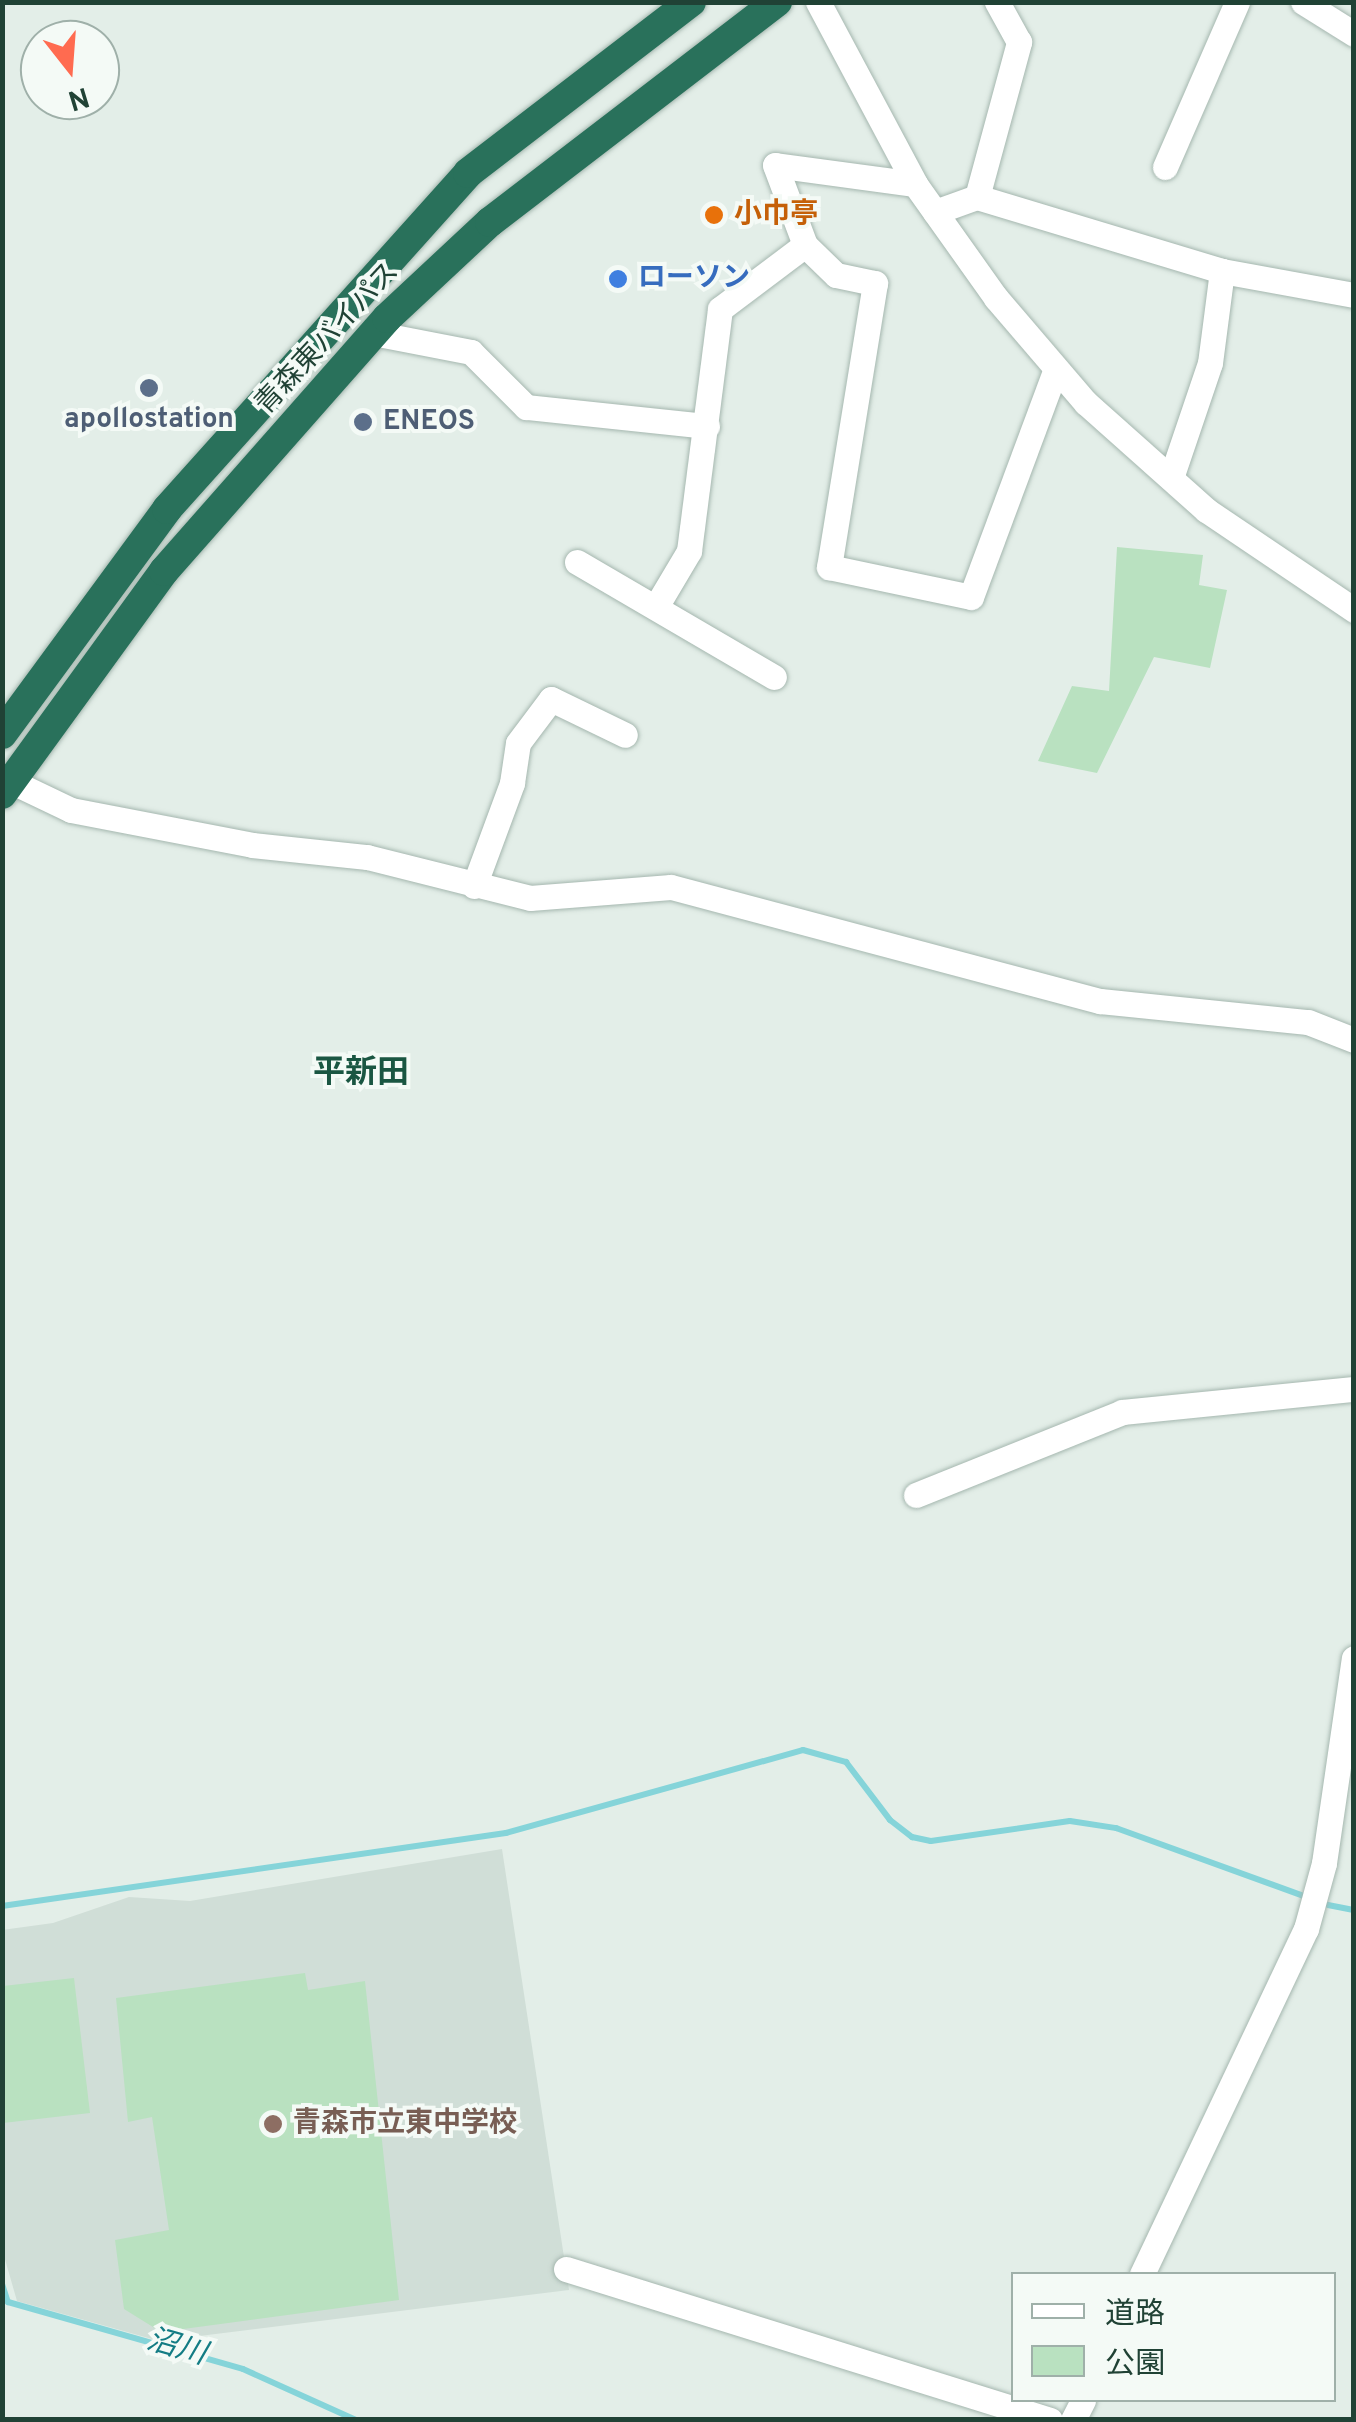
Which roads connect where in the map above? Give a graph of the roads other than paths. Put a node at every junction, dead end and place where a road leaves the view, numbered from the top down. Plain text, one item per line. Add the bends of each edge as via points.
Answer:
1 (691, 2) edge
2 (778, 2) edge
3 (818, 2) edge
4 (997, 2) edge
5 (1237, 2) edge
6 (1303, 2) edge
7 (1352, 29) edge
8 (1165, 167) dead end
9 (915, 184) junction
10 (977, 196) junction
11 (935, 212) junction
12 (804, 245) junction
13 (1222, 271) junction
14 (1354, 294) edge
15 (373, 333) junction
16 (1056, 370) junction
17 (707, 426) junction
18 (1171, 478) junction
19 (577, 562) dead end
20 (657, 605) junction
21 (1354, 610) edge
22 (774, 677) dead end
23 (2, 734) edge
24 (625, 735) dead end
25 (5, 784) edge
26 (474, 886) junction
27 (1354, 1040) edge
28 (1354, 1389) edge
29 (916, 1494) dead end
30 (1354, 1658) edge
31 (1349, 1705) edge
32 (566, 2269) dead end
33 (1143, 2272) edge
34 (1050, 2420) edge

1 - 23 highway, 青森東バイパス via 468,173 167,508
2 - 15 highway, 青森東バイパス via 490,222
3 - 9 street
4 - 10 street via 1020,42
5 - 8 street
6 - 7 street
9 - 11 street
9 - 12 street via 774,166
10 - 11 street
10 - 13 street
11 - 16 street
12 - 16 street via 836,275 875,282 829,567 971,597
12 - 17 street via 720,309
13 - 14 street
13 - 18 street via 1210,364
15 - 17 street via 471,352 526,407
15 - 25 highway, 青森東バイパス via 164,571
16 - 18 street
17 - 20 street via 689,551
18 - 21 street via 1255,547
19 - 20 street
20 - 22 street
24 - 26 street via 551,699 518,744 512,783
25 - 26 street via 71,810 252,845 367,857
26 - 27 street via 530,898 671,887 1100,1001 1308,1022
28 - 29 street via 1122,1412
30 - 31 street
31 - 33 street via 1324,1862 1306,1929
32 - 34 street

